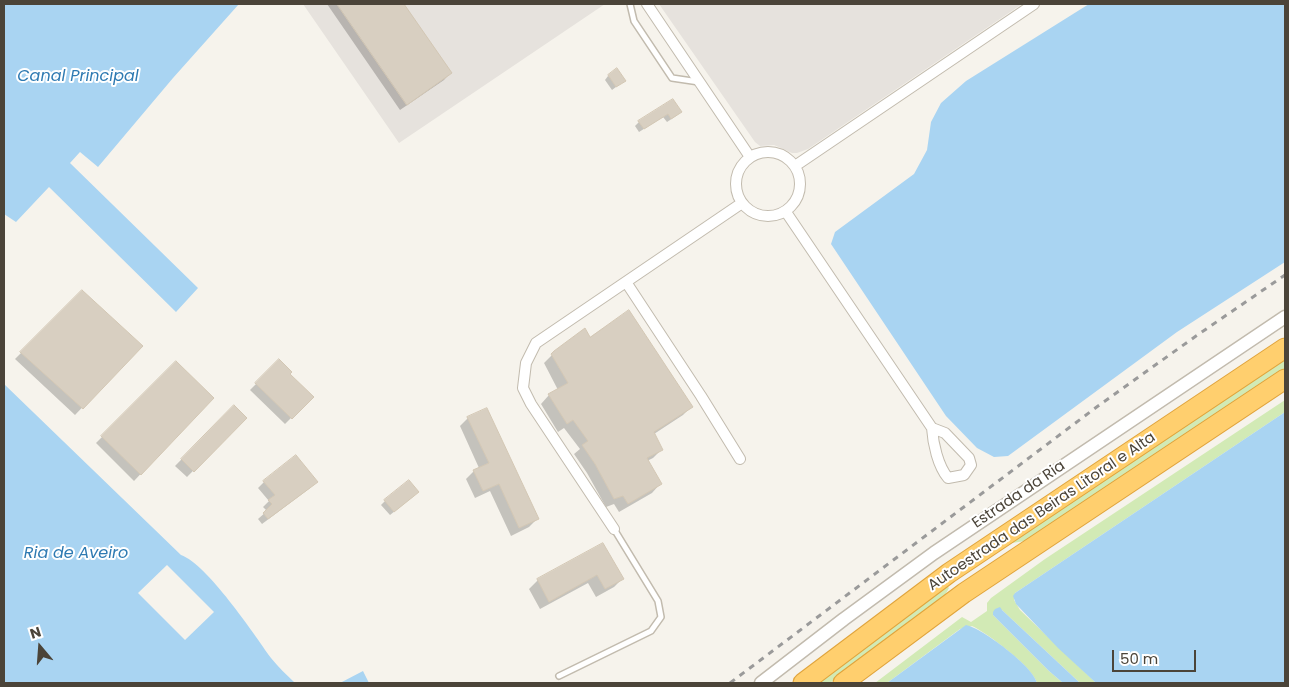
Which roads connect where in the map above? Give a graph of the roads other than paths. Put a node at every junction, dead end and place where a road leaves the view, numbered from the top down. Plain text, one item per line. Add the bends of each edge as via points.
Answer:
1 (630, 4) edge
2 (647, 4) edge
3 (1034, 4) edge
4 (699, 82) junction
5 (750, 157) junction
6 (795, 166) junction
7 (742, 203) junction
8 (786, 212) junction
9 (626, 282) junction
10 (1285, 316) edge
11 (1285, 348) edge
12 (1285, 379) edge
13 (932, 428) junction
14 (740, 459) dead end
15 (614, 529) joint
16 (559, 676) dead end
17 (761, 683) edge
18 (803, 683) edge
19 (843, 683) edge

1 - 4 lane via 634,22 672,78
2 - 4 street
3 - 6 street
4 - 5 street
5 - 6 street via 764,152 778,153
5 - 7 street via 740,168 735,182 737,196
6 - 8 street via 801,187 797,201
7 - 8 street via 758,216 773,217
7 - 9 street
8 - 13 street
9 - 14 street
9 - 15 street via 536,343 526,364 523,388
10 - 17 street, Estrada da Ria via 934,553
11 - 18 highway, Autoestrada das Beiras Litoral e Alta via 949,572
12 - 19 highway, Autoestrada das Beiras Litoral e Alta via 964,593
13 - 13 street via 932,439 943,473 948,478 964,475 971,466 969,458 944,433
15 - 16 lane via 658,601 661,617 651,631

